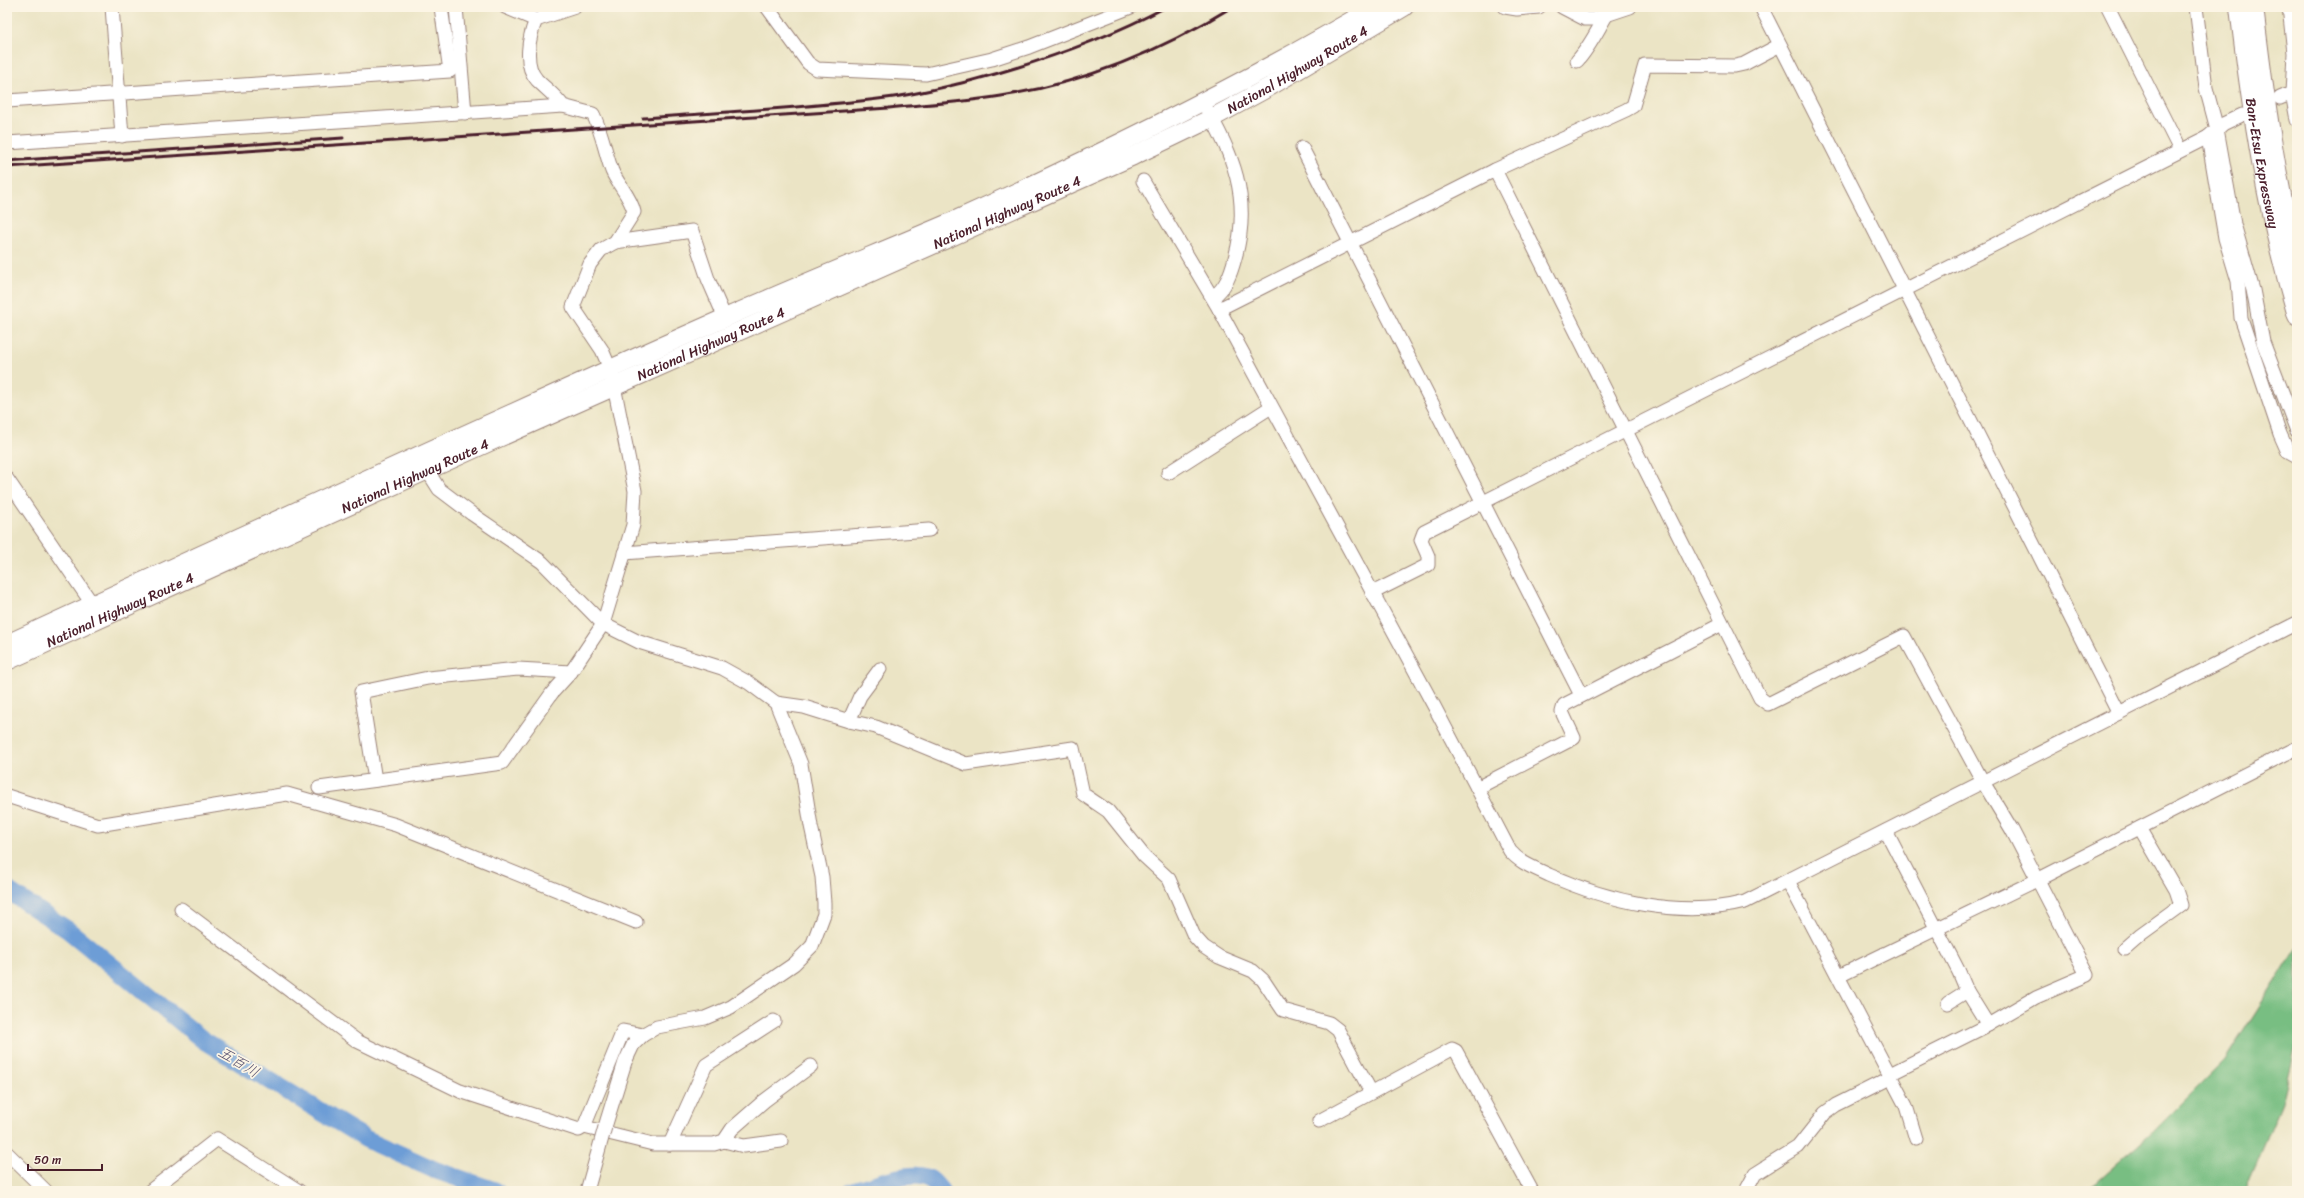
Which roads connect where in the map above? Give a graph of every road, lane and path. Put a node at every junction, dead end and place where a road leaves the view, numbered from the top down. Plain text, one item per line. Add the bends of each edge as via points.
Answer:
1 (112, 7) edge
2 (441, 7) edge
3 (456, 7) edge
4 (505, 7) edge
5 (576, 7) edge
6 (767, 7) edge
7 (1131, 7) edge
8 (1375, 7) edge
9 (1404, 7) edge
10 (1505, 7) edge
11 (1539, 7) edge
12 (1562, 7) edge
13 (1630, 7) edge
14 (1761, 7) edge
15 (2108, 7) edge
16 (2196, 7) edge
17 (2239, 7) edge
18 (2254, 7) edge
19 (2288, 7) edge
20 (1606, 16) junction
21 (536, 20) junction
22 (1780, 45) junction
23 (1577, 61) dead end
24 (456, 70) junction
25 (2292, 92) junction
26 (118, 94) junction
27 (2280, 98) dead end
28 (7, 101) edge
29 (1202, 101) junction
30 (563, 106) junction
31 (465, 113) junction
32 (2242, 116) dead end
33 (1212, 118) junction
34 (2297, 120) edge
35 (2212, 133) junction
36 (122, 136) junction
37 (7, 143) edge
38 (1302, 148) dead end
39 (2180, 150) junction
40 (1495, 170) junction
41 (1143, 181) dead end
42 (615, 242) junction
43 (1351, 242) junction
44 (2297, 263) edge
45 (1904, 290) junction
46 (1213, 297) junction
47 (1219, 309) junction
48 (2297, 316) edge
49 (725, 318) junction
50 (613, 379) junction
51 (1271, 407) junction
52 (1625, 430) junction
53 (2297, 431) edge
54 (2297, 457) edge
55 (428, 470) junction
56 (1168, 473) dead end
57 (7, 479) edge
58 (1484, 502) junction
59 (929, 530) dead end
60 (624, 554) junction
61 (1372, 593) junction
62 (97, 611) junction
63 (2297, 623) edge
64 (603, 624) junction
65 (1722, 624) junction
66 (7, 644) edge
67 (7, 661) edge
68 (880, 669) dead end
69 (570, 672) junction
70 (1581, 695) junction
71 (776, 703) junction
72 (2119, 713) junction
73 (849, 721) junction
74 (2297, 748) edge
75 (375, 780) junction
76 (1983, 782) junction
77 (319, 788) dead end
78 (1477, 788) junction
79 (7, 796) edge
80 (2140, 828) junction
81 (1886, 831) junction
82 (2037, 880) junction
83 (1788, 881) junction
84 (181, 909) dead end
85 (636, 922) dead end
86 (1937, 929) junction
87 (2125, 948) dead end
88 (1839, 976) junction
89 (1967, 991) junction
90 (1948, 1003) dead end
91 (774, 1021) dead end
92 (1988, 1026) junction
93 (643, 1034) junction
94 (811, 1066) dead end
95 (1890, 1078) junction
96 (1371, 1092) junction
97 (1319, 1121) dead end
98 (584, 1127) junction
99 (1916, 1139) dead end
100 (724, 1141) junction
101 (781, 1141) dead end
102 (670, 1144) junction
103 (7, 1153) edge
104 (46, 1191) edge
105 (150, 1191) edge
106 (299, 1191) edge
107 (587, 1191) edge
108 (1532, 1191) edge
109 (1746, 1191) edge

1 - 26 street
2 - 24 street
3 - 24 street
4 - 21 street
5 - 21 street
6 - 7 street via 808,63 817,69 926,74 992,59 1029,47
8 - 29 highway, National Highway Route 4 via 1319,40
9 - 33 highway, National Highway Route 4
10 - 11 street
12 - 20 street via 1585,19
13 - 20 street
14 - 22 street
15 - 39 street
16 - 35 street
17 - 48 highway, Ban-Etsu Expressway via 2250,103 2265,186
18 - 44 highway, Ban-Etsu Expressway via 2278,179
19 - 25 street via 2294,54
20 - 23 street via 1586,52
21 - 30 street via 530,42 531,70 536,79 555,95
22 - 40 street via 1735,66 1645,65 1633,106
22 - 45 street
24 - 26 street
24 - 31 street
25 - 27 street
25 - 34 street
26 - 28 street
26 - 36 street
29 - 33 street
29 - 49 highway, National Highway Route 4 via 963,216
30 - 31 street
30 - 42 street via 594,114 612,171 633,206 634,212
31 - 36 street
32 - 35 street
33 - 46 street via 1230,152 1242,199 1243,220 1232,272 1222,289
33 - 50 highway, National Highway Route 4 via 1047,196
35 - 39 street
35 - 53 street via 2253,290 2263,342
35 - 54 street via 2225,238 2238,281 2241,318 2280,434 2288,452
36 - 37 street
38 - 43 street
39 - 45 street
40 - 43 street
40 - 52 street
41 - 46 street
42 - 49 street via 692,231 708,279
42 - 50 street via 601,250 590,264 573,307 602,350
43 - 47 street
43 - 58 street
45 - 52 street
45 - 72 street
46 - 47 street
47 - 51 street
49 - 50 highway, National Highway Route 4
50 - 55 highway, National Highway Route 4
50 - 60 street via 636,491 633,526
50 - 62 highway, National Highway Route 4
51 - 56 street
51 - 61 street
52 - 58 street
52 - 65 street
55 - 62 highway, National Highway Route 4
55 - 64 street via 439,489 542,562
57 - 62 street
58 - 61 street via 1424,532 1421,540 1428,556 1428,565
58 - 70 street
59 - 60 street
60 - 64 street
61 - 78 street
62 - 66 highway, National Highway Route 4
62 - 67 highway, National Highway Route 4
63 - 72 street
64 - 69 street
64 - 71 street via 639,642 722,668 749,683
65 - 70 street
65 - 76 street via 1760,698 1768,704 1904,636
68 - 73 street via 860,696
69 - 75 street via 502,763 488,767
69 - 75 street via 518,669 428,678 361,692
70 - 78 street via 1564,705 1562,709 1574,738
71 - 73 street via 804,707
71 - 93 street via 801,764 822,877 824,909 819,929 812,946 794,964 730,1007 705,1018 657,1027
72 - 76 street
73 - 96 street via 876,727 966,764 1073,748 1083,794 1108,811 1144,856 1169,879 1194,936 1210,952 1253,971 1263,980 1283,1010 1329,1023 1338,1030
74 - 80 street
75 - 77 street
76 - 81 street
76 - 82 street via 2012,830
78 - 83 street via 1510,851 1519,860 1572,884 1622,901 1717,908 1745,902
79 - 85 street via 98,826 287,794 396,825
80 - 82 street
80 - 87 street via 2176,890 2181,905
81 - 83 street
81 - 86 street
82 - 86 street
82 - 92 street via 2087,975 2036,997
83 - 88 street
84 - 98 street via 357,1041 460,1091 579,1130
86 - 88 street
86 - 89 street
88 - 95 street
89 - 90 street
89 - 92 street
91 - 102 street via 706,1065
92 - 95 street via 1894,1072
93 - 98 street via 623,1031
93 - 107 street, bridge via 633,1045 625,1062
94 - 100 street via 764,1101 732,1129
95 - 99 street via 1906,1106
95 - 109 street via 1836,1105 1826,1113 1798,1147 1755,1174
96 - 97 street
96 - 108 street via 1452,1049 1456,1050
98 - 102 street via 653,1144
100 - 101 street via 744,1146
100 - 102 street via 701,1146
103 - 104 street
105 - 106 street via 217,1139

